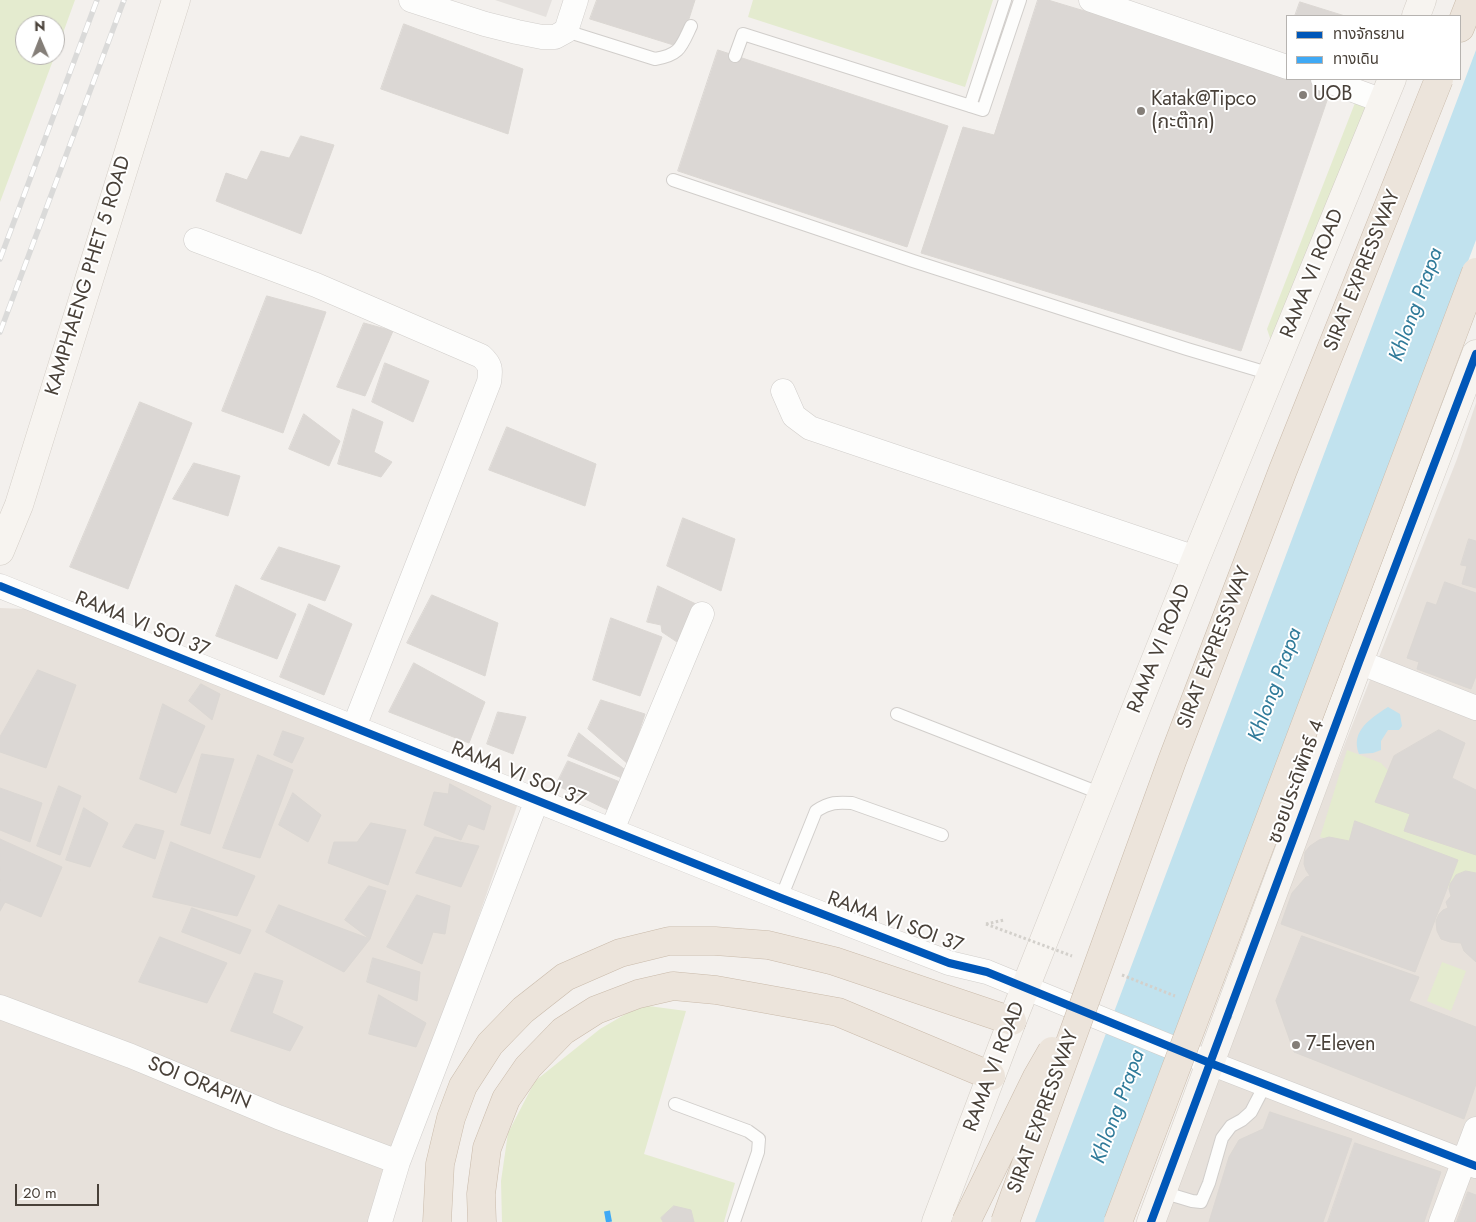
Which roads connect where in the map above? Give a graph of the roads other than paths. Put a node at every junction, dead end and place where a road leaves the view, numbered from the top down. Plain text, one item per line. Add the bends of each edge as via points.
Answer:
1 (176, 0) edge
2 (411, 0) edge
3 (576, 0) edge
4 (1005, 0) edge
5 (1020, 0) edge
6 (1091, 0) edge
7 (1422, 0) edge
8 (1471, 0) edge
9 (1416, 15) edge
10 (1461, 25) edge
11 (691, 26) dead end
12 (566, 31) junction
13 (735, 56) dead end
14 (1286, 67) edge
15 (1329, 80) edge
16 (1440, 80) edge
17 (1387, 90) edge
18 (970, 106) junction
19 (673, 180) dead end
20 (196, 240) dead end
21 (1476, 272) edge
22 (1476, 354) edge
23 (1272, 374) junction
24 (783, 391) dead end
25 (0, 552) edge
26 (1196, 558) junction
27 (0, 586) edge
28 (702, 614) dead end
29 (1359, 662) junction
30 (1476, 708) edge
31 (897, 714) dead end
32 (354, 727) junction
33 (1102, 794) junction
34 (537, 800) junction
35 (612, 830) junction
36 (942, 836) dead end
37 (781, 898) junction
38 (1091, 982) junction
39 (1026, 987) junction
40 (0, 1007) edge
41 (1012, 1021) junction
42 (1199, 1058) junction
43 (991, 1076) junction
44 (1266, 1085) junction
45 (675, 1104) dead end
46 (1476, 1129) edge
47 (398, 1162) junction
48 (1470, 1164) edge
49 (1162, 1192) junction
50 (380, 1222) edge
51 (437, 1222) edge
52 (482, 1222) edge
53 (734, 1222) edge
54 (936, 1222) edge
55 (966, 1222) edge
56 (1005, 1222) edge
57 (1118, 1222) edge
58 (1151, 1222) edge
59 (1441, 1222) edge

1 - 25 street, KAMPHAENG PHET 5 ROAD via 18,505
2 - 12 street via 517,32 555,37
3 - 12 street
4 - 18 lane
5 - 18 lane via 983,110
6 - 14 street
7 - 9 street
8 - 10 highway
11 - 12 lane via 680,48 670,57 655,59
13 - 18 lane via 743,34
15 - 17 street
16 - 38 highway, SIRAT EXPRESSWAY, bridge via 1284,470
17 - 23 street, RAMA VI ROAD
19 - 23 lane via 912,262
20 - 32 street via 316,285 481,356 491,370
21 - 57 highway, bridge
22 - 29 street, ซอยประดิพัทธ์ 4
23 - 26 street, RAMA VI ROAD
24 - 26 street via 794,416 810,428
26 - 33 street, RAMA VI ROAD
27 - 32 street, RAMA VI SOI 37
28 - 35 street
29 - 30 street
29 - 42 street, ซอยประดิพัทธ์ 4
31 - 33 lane
32 - 34 street, RAMA VI SOI 37
33 - 39 street, RAMA VI ROAD
34 - 35 street, RAMA VI SOI 37
34 - 47 street
35 - 37 street, RAMA VI SOI 37
36 - 37 lane via 852,804 838,802 825,805 816,810
37 - 39 street, RAMA VI SOI 37 via 949,963 987,972
38 - 55 highway, bridge via 1037,1077
38 - 56 highway, SIRAT EXPRESSWAY, bridge
39 - 41 street, RAMA VI ROAD
39 - 42 street, RAMA VI SOI 37, bridge
40 - 47 street, SOI ORAPIN
41 - 43 street, RAMA VI ROAD
41 - 51 highway via 834,961 768,945 670,942 620,953 565,977 523,1010 490,1044 463,1086 451,1118 440,1164
42 - 44 street, RAMA VI SOI 37
42 - 49 street, ซอยประดิพัทธ์ 4
43 - 52 highway via 838,1012 716,990 673,986 638,994 596,1010 563,1031 528,1067 506,1099 486,1148 481,1194
43 - 54 street, RAMA VI ROAD
44 - 48 street, RAMA VI SOI 37
44 - 49 lane via 1251,1112 1231,1126 1222,1138 1201,1202
45 - 53 lane via 748,1130 759,1139 758,1152
46 - 48 street
47 - 50 street
48 - 59 street
49 - 58 street, ซอยประดิพัทธ์ 4

